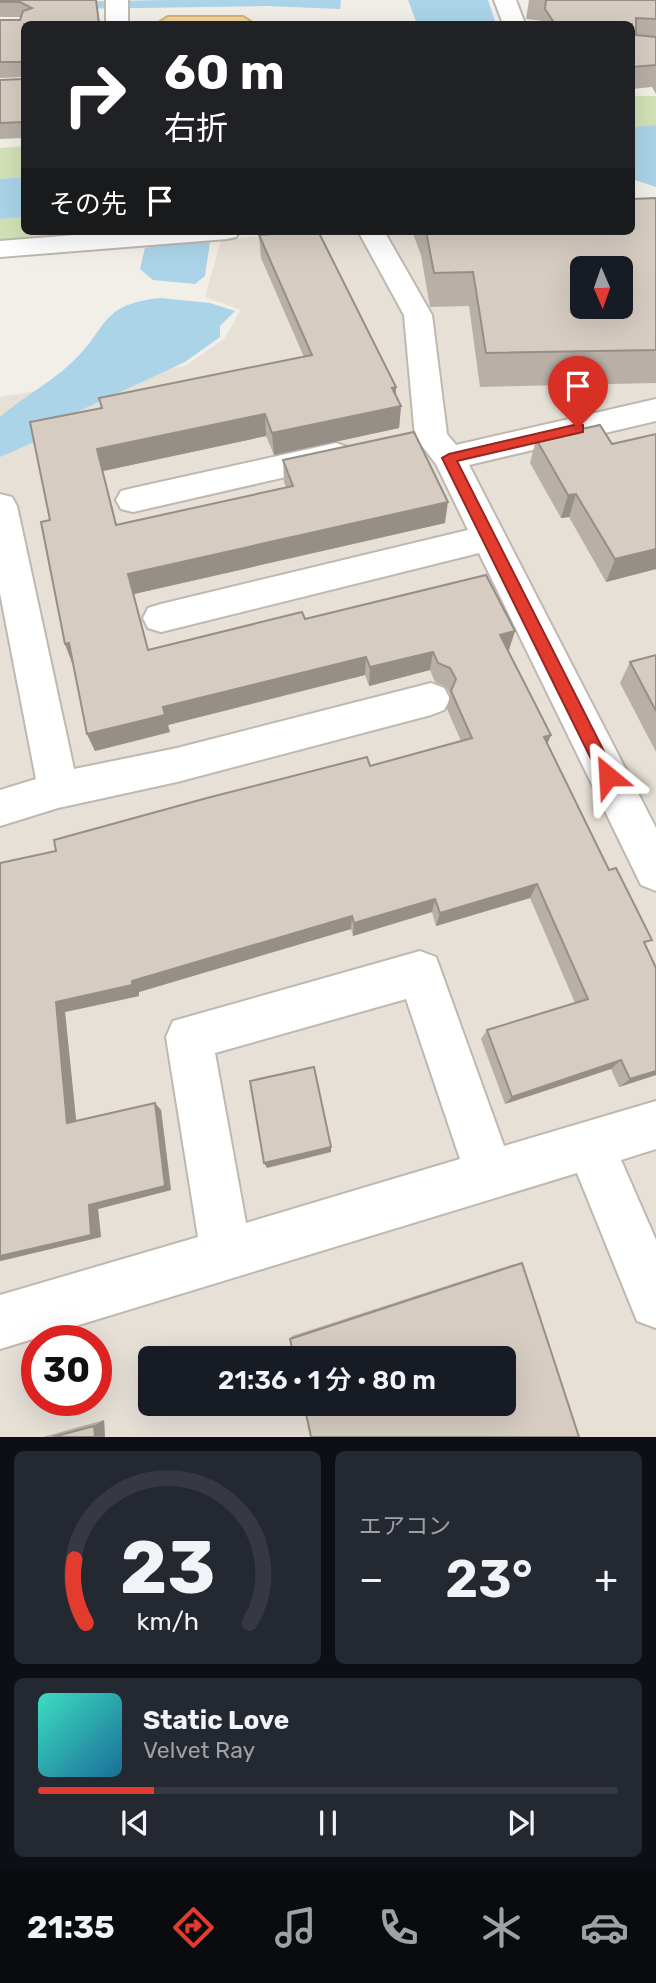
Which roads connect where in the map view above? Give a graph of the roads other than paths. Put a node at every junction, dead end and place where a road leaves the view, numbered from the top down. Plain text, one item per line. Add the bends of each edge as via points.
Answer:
1 (505, 0) edge
2 (513, 21) edge
3 (178, 235) edge
4 (373, 235) edge
5 (0, 249) edge
6 (656, 411) edge
7 (412, 446) junction
8 (133, 500) dead end
9 (0, 506) edge
10 (488, 538) junction
11 (162, 618) dead end
12 (431, 699) dead end
13 (58, 790) junction
14 (0, 808) edge
15 (656, 871) edge
16 (656, 1125) edge
17 (590, 1144) junction
18 (490, 1175) junction
19 (226, 1254) junction
20 (656, 1301) edge
21 (0, 1322) edge

1 - 2 street
3 - 5 street
4 - 7 street via 418,315
6 - 7 street
7 - 8 street
7 - 10 street
9 - 13 street
10 - 11 street
10 - 15 street
12 - 13 street via 177,765
13 - 14 street
16 - 17 street
17 - 18 street
17 - 20 street
18 - 19 street
18 - 19 street via 421,973 189,1037
19 - 21 street

